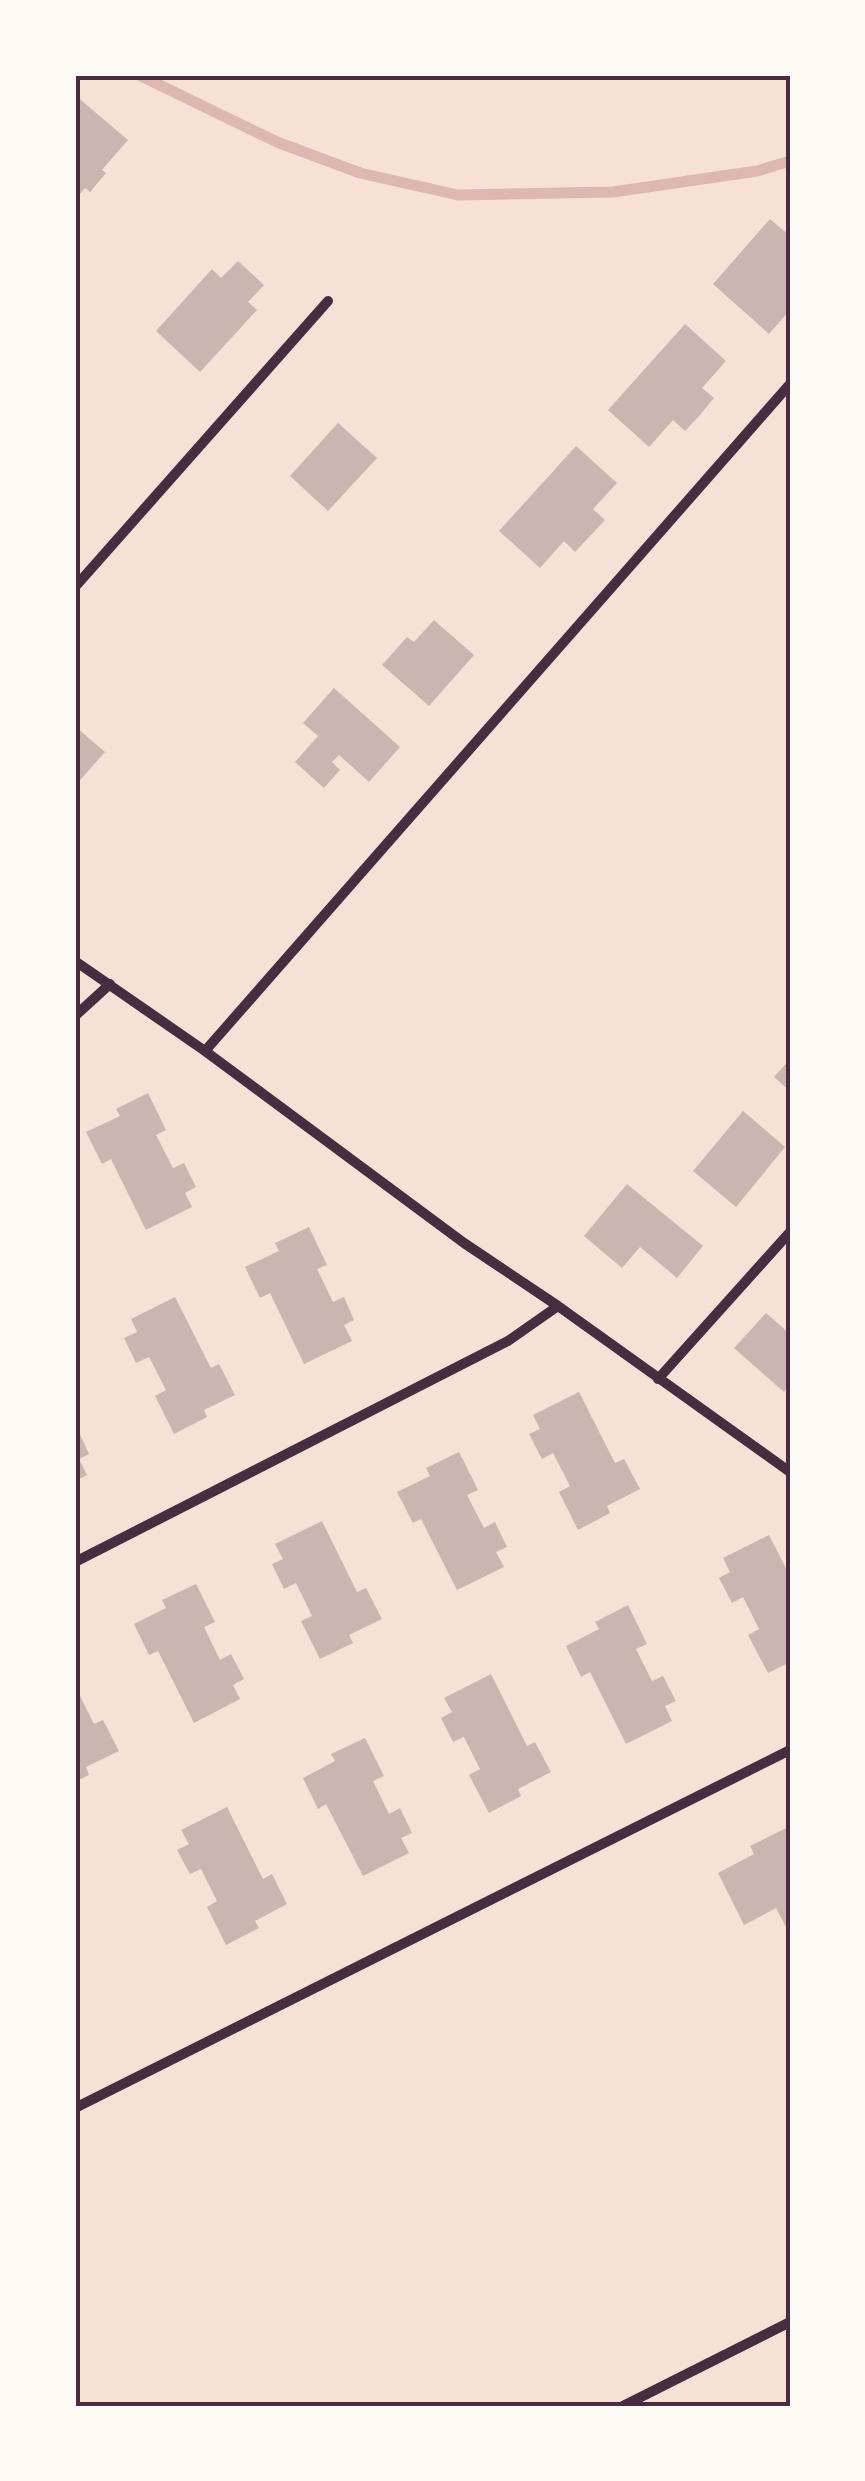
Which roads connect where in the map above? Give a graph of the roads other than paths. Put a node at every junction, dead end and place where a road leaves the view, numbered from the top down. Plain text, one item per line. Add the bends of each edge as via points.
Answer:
1 (328, 301) dead end
2 (790, 384) edge
3 (75, 586) edge
4 (75, 961) edge
5 (110, 984) junction
6 (75, 1016) edge
7 (205, 1051) junction
8 (790, 1232) edge
9 (558, 1306) junction
10 (658, 1379) junction
11 (790, 1472) edge
12 (75, 1562) edge
13 (790, 1750) edge
14 (75, 2108) edge
15 (790, 2322) edge
16 (623, 2406) edge

1 - 3 street
2 - 7 street
4 - 5 street
5 - 6 street
5 - 7 street
7 - 9 street
8 - 10 street
9 - 10 street
9 - 12 street via 508,1341
10 - 11 street
13 - 14 street
15 - 16 street

